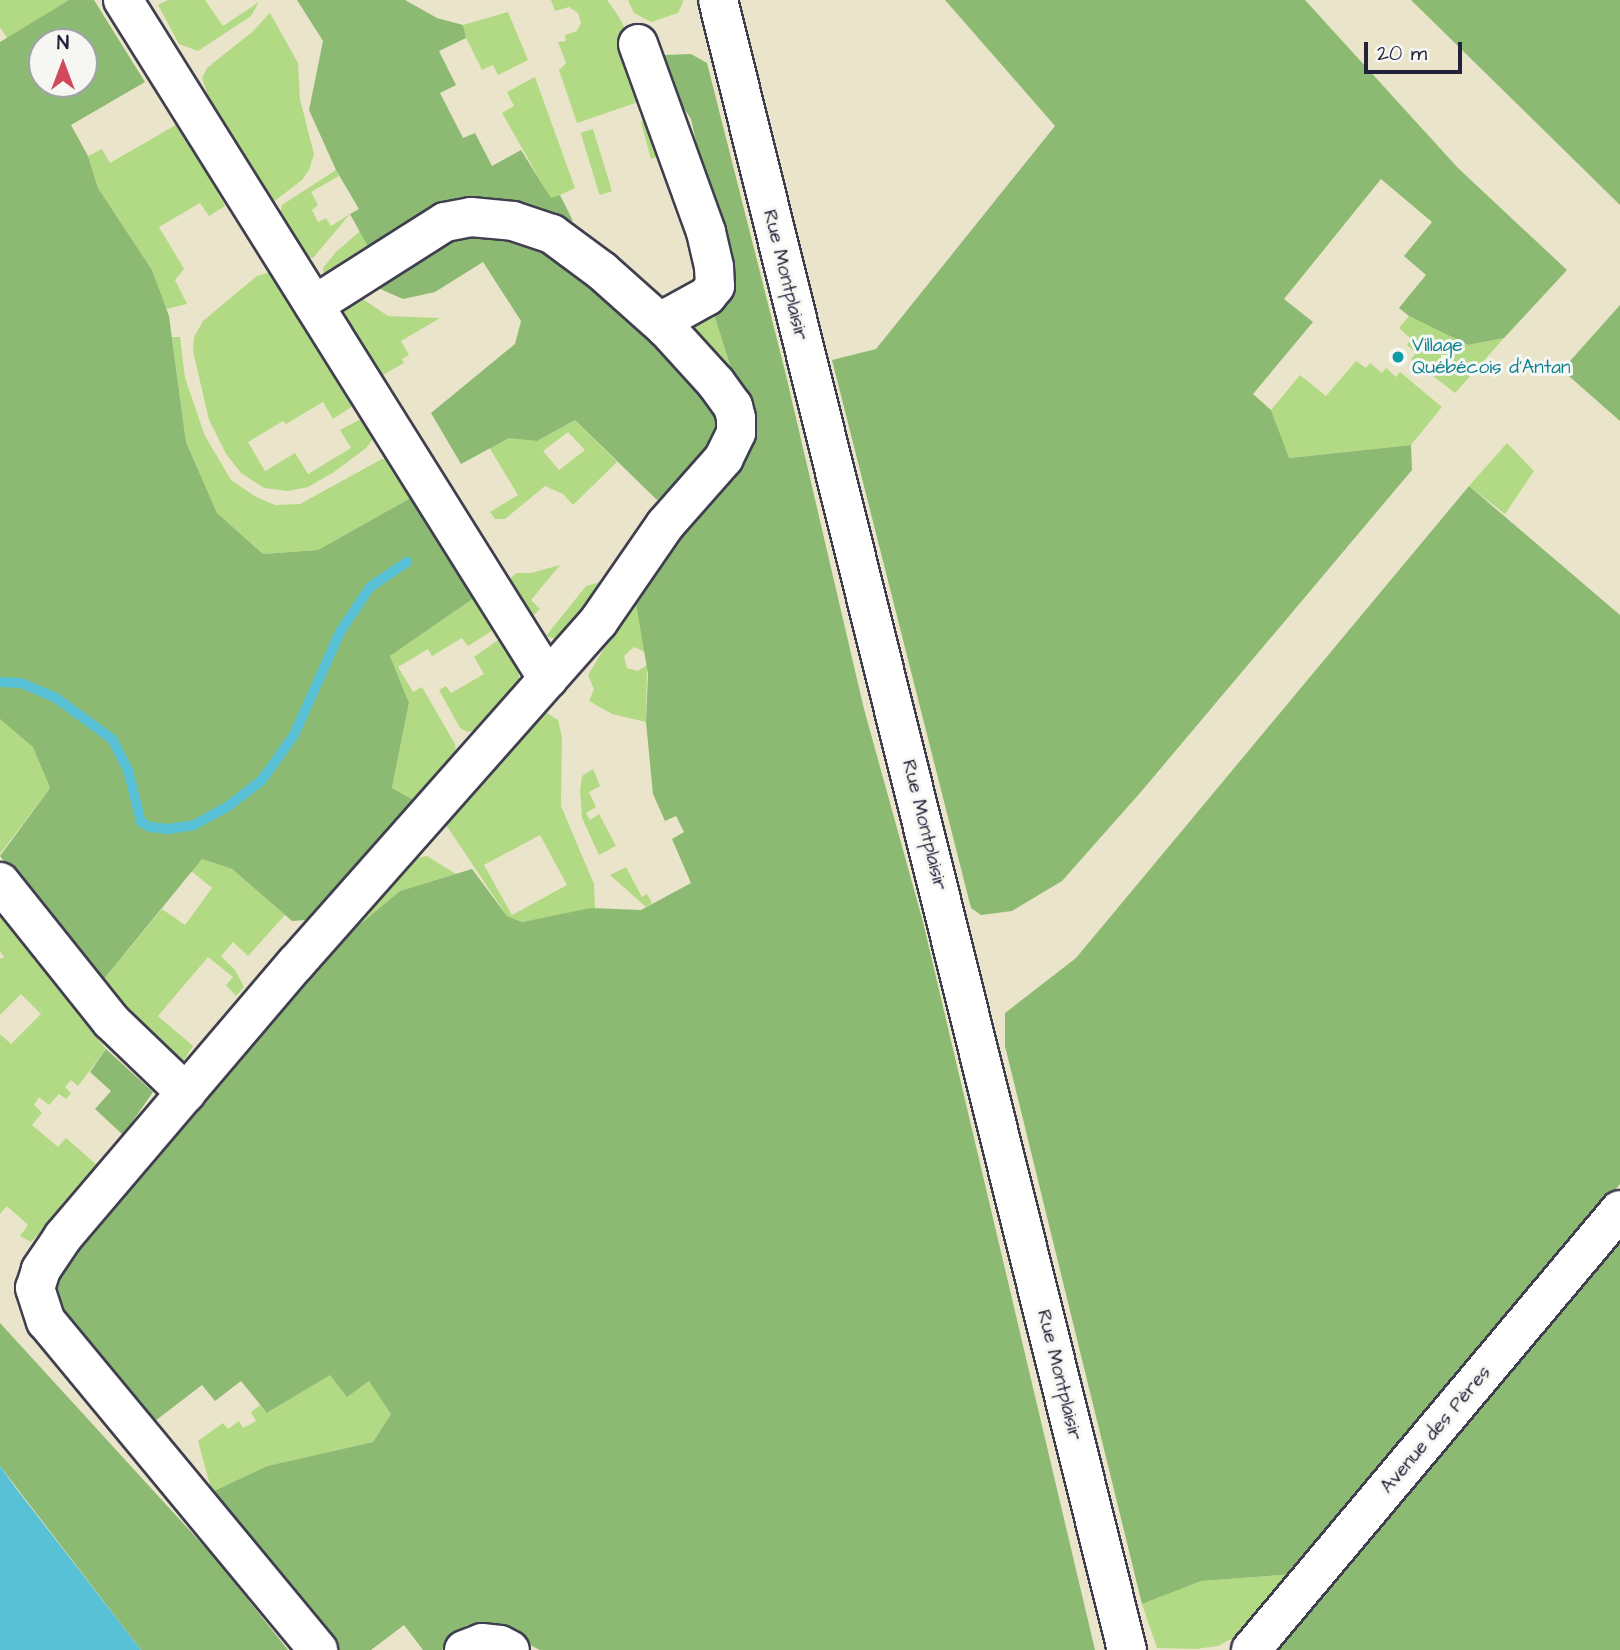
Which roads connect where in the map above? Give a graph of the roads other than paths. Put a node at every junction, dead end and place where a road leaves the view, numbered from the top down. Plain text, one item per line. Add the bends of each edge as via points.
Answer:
1 (123, 0) edge
2 (718, 0) edge
3 (639, 44) dead end
4 (314, 305) junction
5 (666, 328) junction
6 (548, 678) junction
7 (0, 882) edge
8 (186, 1093) junction
9 (1620, 1210) edge
10 (318, 1650) edge
11 (464, 1650) edge
12 (510, 1650) edge
13 (1127, 1650) edge
14 (1251, 1650) edge

1 - 4 street
2 - 13 street, Rue Montplaisir
3 - 5 street via 706,232 714,267 715,286 707,296 673,315
4 - 5 street via 444,222 471,217 513,220 552,234
4 - 6 street
5 - 6 street via 733,406 736,433 724,458 665,525 598,622
6 - 8 street
7 - 8 street via 111,1021
8 - 10 street via 52,1252 38,1279 37,1301 46,1321 86,1374
9 - 14 street, Avenue des Pères
11 - 12 street via 482,1643

